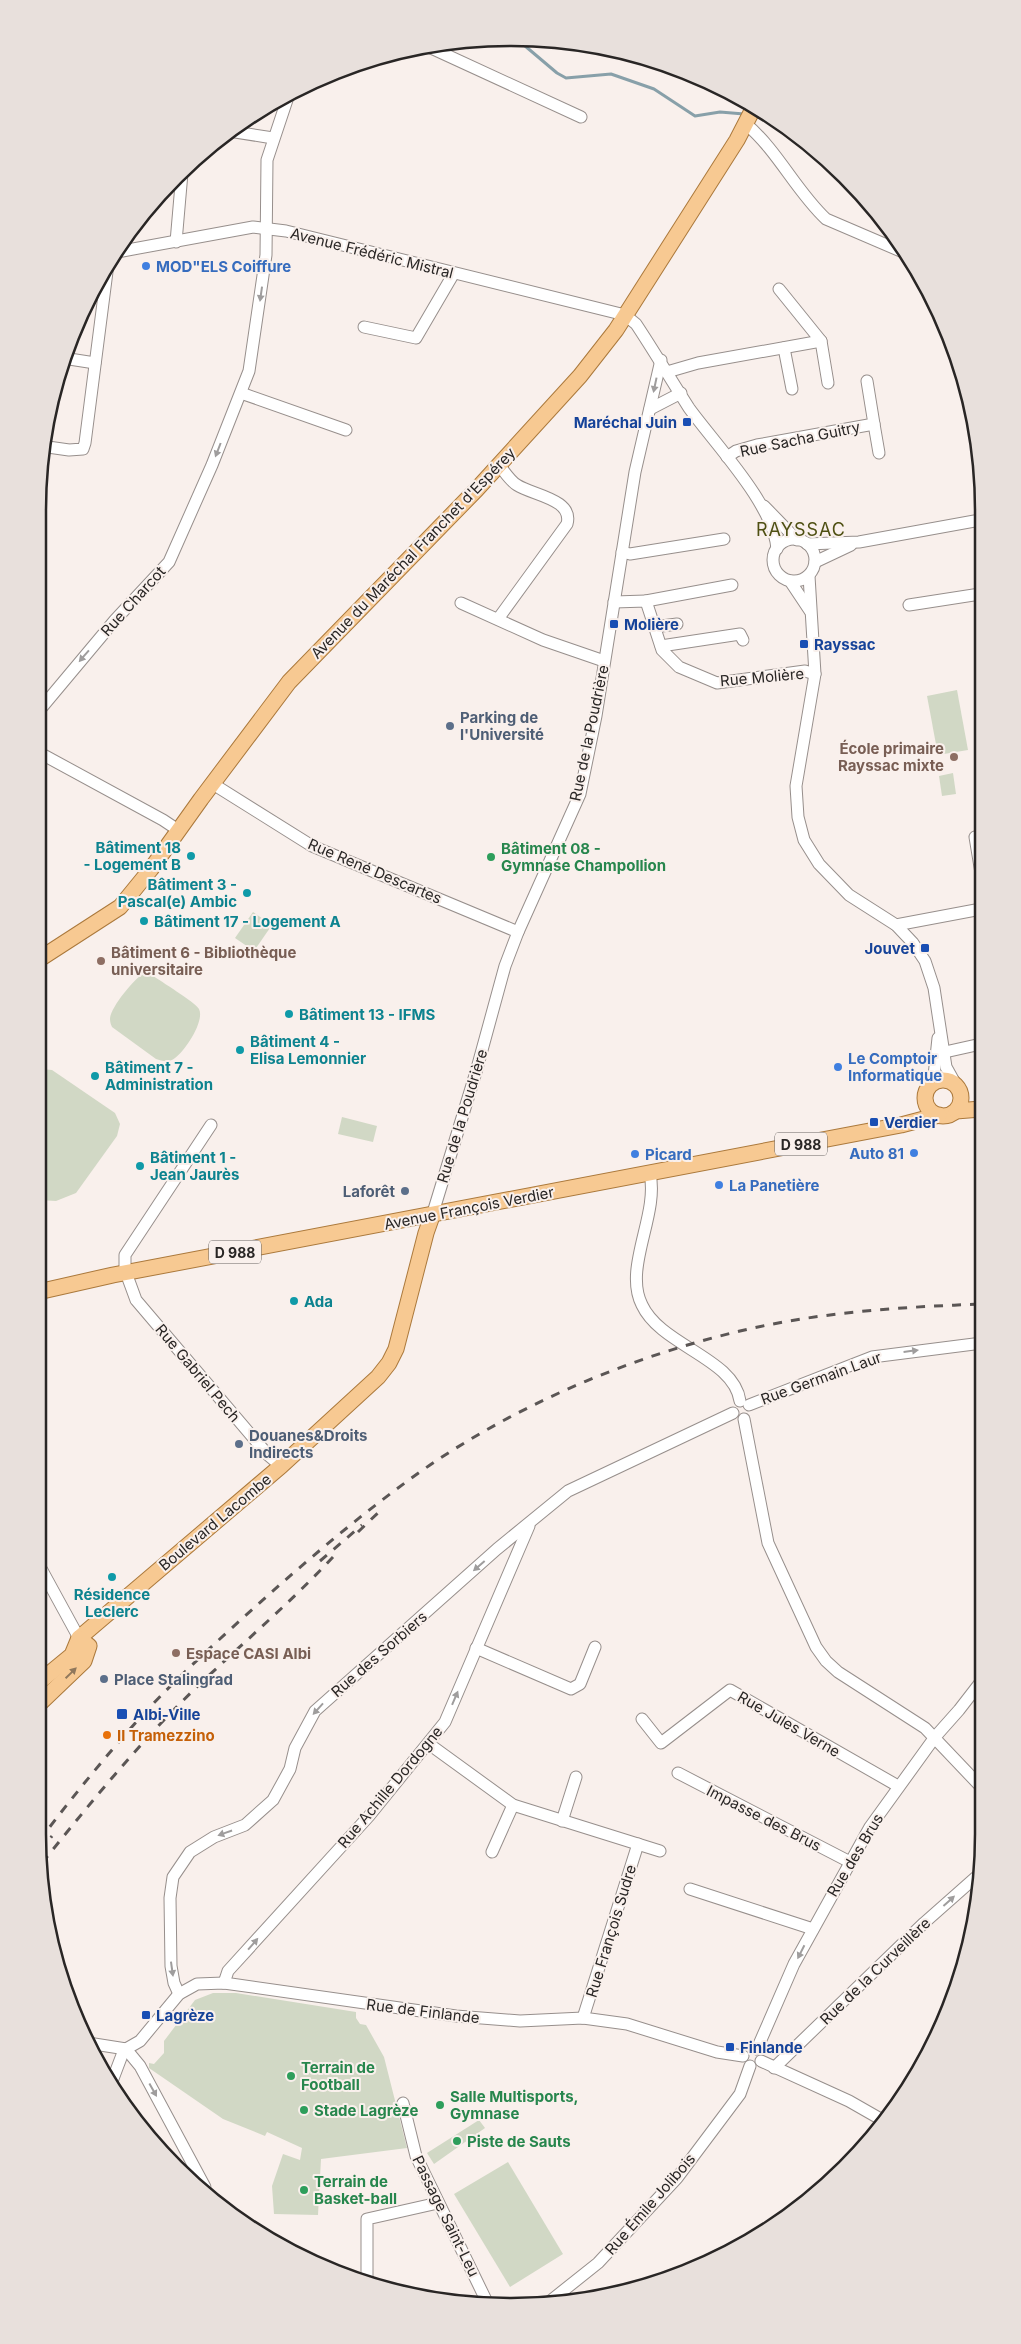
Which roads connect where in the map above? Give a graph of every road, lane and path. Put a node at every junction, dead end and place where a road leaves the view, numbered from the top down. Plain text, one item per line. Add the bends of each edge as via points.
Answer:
1 (439, 52) edge
2 (285, 104) edge
3 (750, 116) edge
4 (582, 117) dead end
5 (241, 133) edge
6 (273, 138) junction
7 (181, 183) edge
8 (266, 228) junction
9 (176, 242) junction
10 (894, 248) edge
11 (126, 250) edge
12 (454, 273) junction
13 (106, 283) edge
14 (779, 289) dead end
15 (625, 315) junction
16 (364, 326) dead end
17 (821, 341) junction
18 (784, 348) junction
19 (72, 359) edge
20 (661, 360) junction
21 (95, 363) junction
22 (667, 372) junction
23 (867, 381) dead end
24 (828, 383) dead end
25 (792, 389) dead end
26 (241, 393) junction
27 (681, 393) junction
28 (650, 409) junction
29 (874, 424) junction
30 (346, 430) dead end
31 (50, 447) edge
32 (879, 453) dead end
33 (727, 457) junction
34 (499, 465) junction
35 (757, 499) junction
36 (975, 521) edge
37 (724, 539) dead end
38 (802, 542) junction
39 (859, 542) junction
40 (776, 549) junction
41 (622, 552) junction
42 (815, 562) junction
43 (809, 576) junction
44 (790, 581) junction
45 (732, 585) dead end
46 (975, 595) edge
47 (646, 601) junction
48 (614, 602) junction
49 (461, 603) dead end
50 (909, 605) dead end
51 (811, 613) junction
52 (498, 619) junction
53 (677, 624) dead end
54 (654, 627) junction
55 (744, 640) dead end
56 (661, 646) junction
57 (604, 661) junction
58 (815, 674) junction
59 (46, 701) edge
60 (46, 756) edge
61 (213, 784) junction
62 (178, 830) junction
63 (974, 837) dead end
64 (975, 842) edge
65 (975, 910) edge
66 (896, 925) junction
67 (518, 932) junction
68 (46, 955) edge
69 (940, 1026) junction
70 (975, 1045) edge
71 (945, 1052) junction
72 (929, 1087) junction
73 (958, 1098) junction
74 (926, 1102) junction
75 (975, 1107) edge
76 (939, 1115) junction
77 (211, 1125) dead end
78 (901, 1125) junction
79 (650, 1174) junction
80 (432, 1216) junction
81 (126, 1273) junction
82 (46, 1290) edge
83 (975, 1344) edge
84 (744, 1403) junction
85 (733, 1413) junction
86 (744, 1419) junction
87 (281, 1466) junction
88 (530, 1524) junction
89 (497, 1549) junction
90 (512, 1563) junction
91 (46, 1578) edge
92 (79, 1638) junction
93 (595, 1647) dead end
94 (476, 1648) junction
95 (46, 1676) edge
96 (975, 1689) edge
97 (46, 1697) edge
98 (642, 1719) dead end
99 (934, 1737) junction
100 (429, 1744) junction
101 (678, 1773) dead end
102 (576, 1776) dead end
103 (975, 1781) edge
104 (898, 1786) junction
105 (513, 1805) junction
106 (562, 1821) junction
107 (638, 1844) junction
108 (660, 1851) dead end
109 (492, 1852) dead end
110 (850, 1862) junction
111 (972, 1880) edge
112 (690, 1889) dead end
113 (813, 1929) junction
114 (224, 1983) junction
115 (179, 1994) junction
116 (583, 2018) junction
117 (97, 2044) edge
118 (126, 2049) junction
119 (757, 2049) junction
120 (747, 2061) junction
121 (761, 2061) junction
122 (774, 2068) junction
123 (114, 2076) edge
124 (403, 2102) dead end
125 (878, 2117) edge
126 (202, 2181) edge
127 (438, 2203) junction
128 (367, 2275) edge
129 (557, 2295) edge
130 (485, 2297) edge

1 - 4 street
2 - 6 street, Rue Charcot
3 - 10 street via 772,152 826,219
3 - 15 main road, Avenue du Maréchal Franchet d'Espérey
5 - 6 street
6 - 8 street, Rue Charcot via 267,160
7 - 9 street
8 - 9 street, Avenue Frédéric Mistral
8 - 12 street, Avenue Frédéric Mistral
8 -> 26 street, Rue Charcot via 258,318 249,371
9 - 11 street, Avenue Frédéric Mistral
12 - 15 street, Avenue Frédéric Mistral
12 - 16 street via 416,338
13 - 21 street
14 - 17 street
15 - 20 street via 636,324
15 - 34 main road, Avenue du Maréchal Franchet d'Espérey via 580,376
17 - 18 street
17 - 24 street
18 - 22 street via 698,362
18 - 25 street
19 - 21 street
20 - 22 street
20 -> 28 street, Rue de la Poudrière
21 - 31 street via 83,449
22 - 27 street
23 - 29 street, Rue Sacha Guitry
26 - 30 street
26 -> 59 street, Rue Charcot via 188,524 169,562
27 - 28 street
27 - 33 street
28 - 41 street, Rue de la Poudrière via 635,472
29 - 32 street, Rue Sacha Guitry
29 - 33 street, Rue Sacha Guitry via 757,445
33 - 35 street
34 - 52 street via 516,485 558,503 566,509 569,517
34 - 61 main road, Avenue du Maréchal Franchet d'Espérey via 290,682
35 - 38 street
35 - 40 street via 776,540
36 - 39 street
37 - 41 street via 630,554
38 - 39 street
38 - 40 street via 785,542
38 - 42 street via 814,552
39 - 42 street
40 - 44 street via 775,569
41 - 48 street, Rue de la Poudrière
42 - 43 street
43 - 44 street
43 - 51 street
44 - 51 street
45 - 47 street
46 - 50 street
47 - 48 street
47 - 54 street, Rue Molière
48 - 57 street, Rue de la Poudrière
49 - 52 street
51 - 58 street
52 - 57 street
53 - 54 street
54 - 56 street, Rue Molière
55 - 56 street via 740,634
56 - 58 street, Rue Molière via 679,667 717,683 805,670
57 - 67 street, Rue de la Poudrière via 580,794
58 - 66 street via 796,786 798,817 804,840 819,864 849,895
60 - 62 street
61 - 62 main road, Avenue du Maréchal Franchet d'Espérey
61 - 67 street, Rue René Descartes via 312,846
62 - 68 main road, Avenue du Maréchal Franchet d'Espérey via 120,907
63 - 64 street
65 - 66 street
66 - 69 street via 925,961 934,988
67 - 80 street, Rue de la Poudrière via 505,966
69 - 71 street
69 - 72 street via 934,1076
70 - 71 street
71 - 73 street via 946,1067
72 - 73 main road via 945,1080
72 - 74 main road
73 - 75 main road
73 - 76 main road via 951,1114
74 - 76 main road
74 - 78 main road
76 - 78 main road, Avenue François Verdier / D 988
77 - 81 street via 125,1255
78 - 79 main road, Avenue François Verdier / D 988
79 - 80 main road, Avenue François Verdier / D 988
79 - 84 street via 653,1186 648,1226 636,1281 642,1306 661,1329 733,1381
80 - 81 main road, Avenue François Verdier / D 988
80 - 87 main road, Boulevard Lacombe via 396,1349 389,1363 378,1377
81 - 82 main road, Avenue François Verdier / D 988
81 - 87 street, Rue Gabriel Pech via 136,1300 268,1455
84 -> 83 street, Rue Germain Laur via 872,1357
84 - 85 street via 733,1407
84 - 86 street via 750,1413
85 - 86 street
85 - 88 street, Rue des Sorbiers via 568,1491
86 - 99 street via 768,1543 816,1647 838,1672
87 - 92 main road, Boulevard Lacombe
88 - 89 street, Rue des Sorbiers
88 - 90 street, Rue Achille Dordogne
89 - 90 street via 510,1556
89 -> 115 street, Rue des Sorbiers via 315,1712 295,1748 290,1769 273,1800 245,1825 204,1842 179,1865 170,1898 171,1966
90 - 94 street, Rue Achille Dordogne
91 - 92 street
92 - 95 main road via 72,1655
97 -> 92 main road via 84,1661 89,1646
93 - 94 street via 580,1684 571,1689
100 -> 94 street, Rue Achille Dordogne via 445,1722
96 - 99 street, Rue des Brus
98 - 104 street, Rue Jules Verne via 661,1743 730,1690
99 - 103 street
99 - 104 street, Rue des Brus
100 - 105 street
114 -> 100 street, Rue Achille Dordogne via 228,1971 369,1816
101 - 110 street, Impasse des Brus
102 - 106 street
104 - 110 street, Rue des Brus
105 - 106 street
105 - 109 street
106 - 107 street
107 - 108 street
107 - 116 street, Rue François Sudre
110 - 113 street, Rue des Brus
122 -> 111 street, Rue de la Curveillère
112 - 113 street
113 -> 119 street, Rue des Brus
114 - 115 street, Rue de Finlande via 197,1984
114 - 116 street, Rue de Finlande via 456,2016 520,2021
115 - 118 street, Rue de Finlande via 140,2041
116 - 120 street, Rue de Finlande via 627,2024
117 - 118 street
118 - 123 street
118 -> 126 street via 140,2066
119 - 120 street via 748,2049
119 - 121 street
120 - 121 street via 756,2065
120 - 129 street, Rue Émile Jolibois via 740,2094 677,2178 598,2263
121 - 122 street
122 - 125 street via 850,2100
124 - 127 street, Passage Saint-Leu via 416,2156
127 - 128 street via 367,2219
127 - 130 street, Passage Saint-Leu

